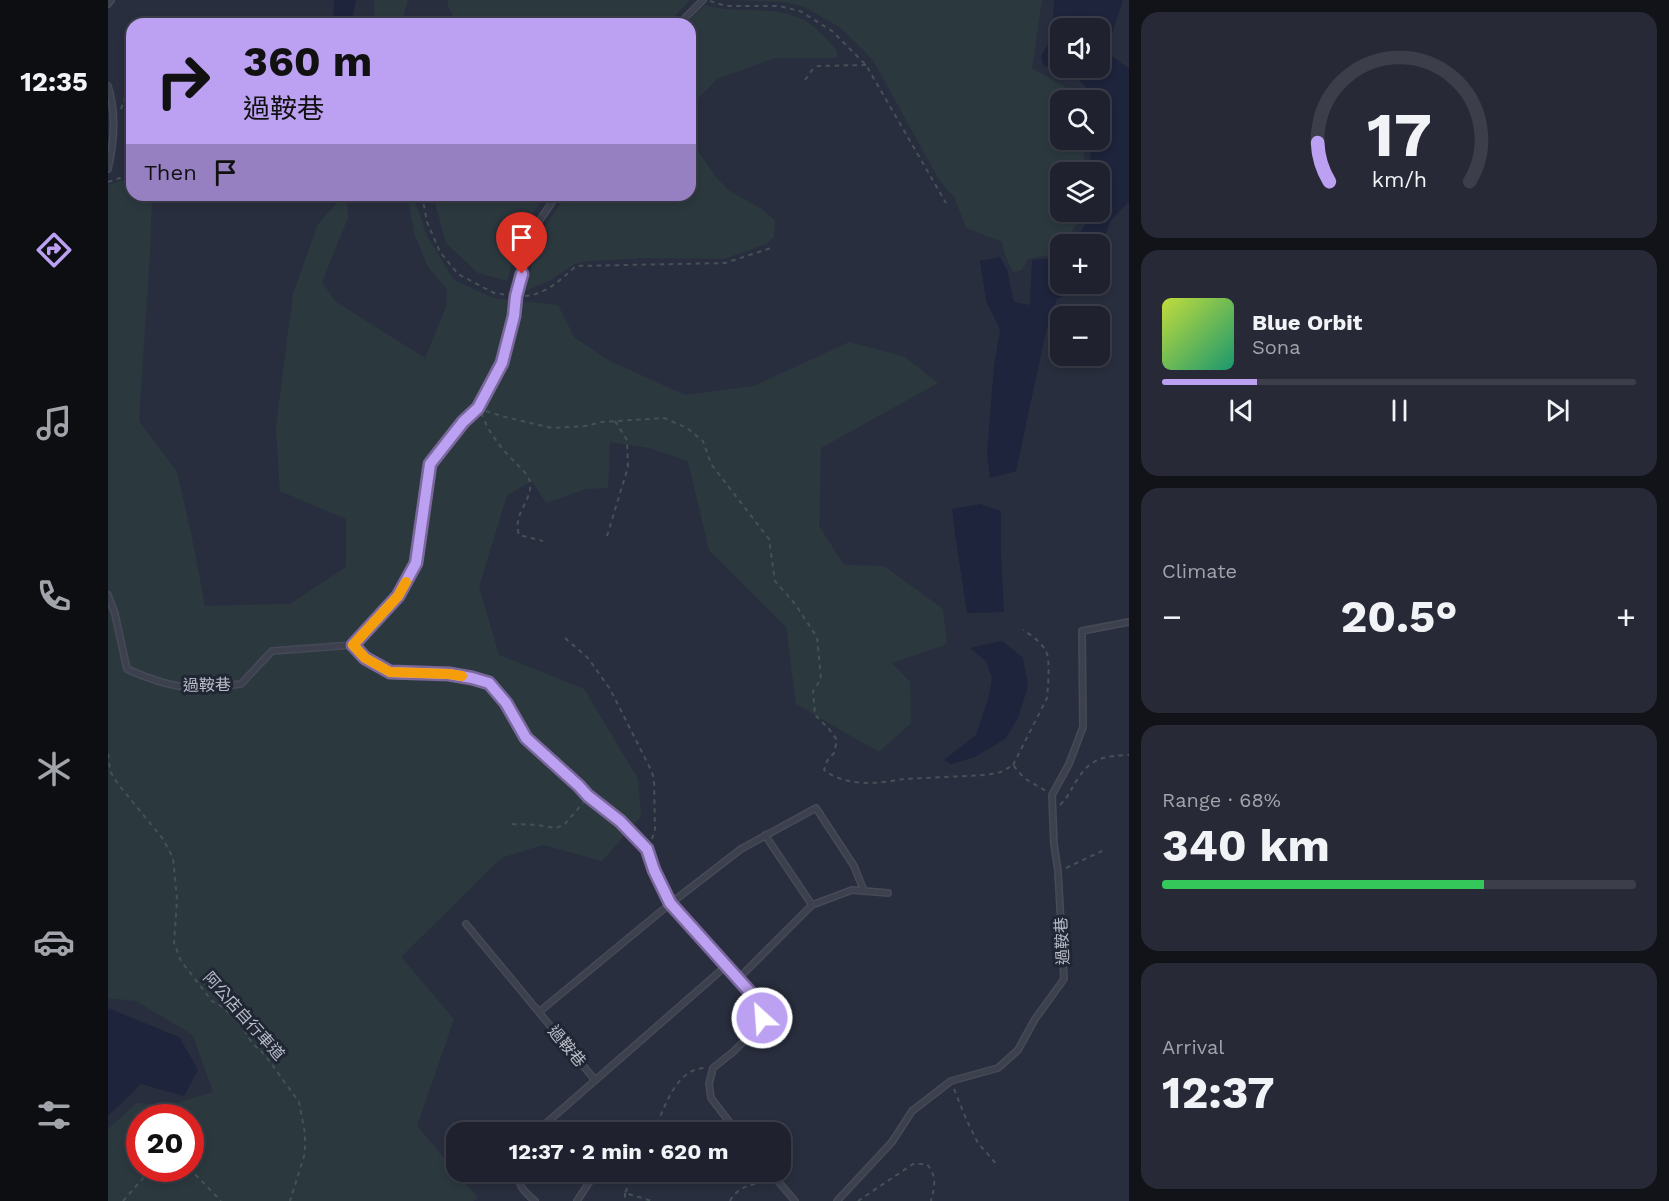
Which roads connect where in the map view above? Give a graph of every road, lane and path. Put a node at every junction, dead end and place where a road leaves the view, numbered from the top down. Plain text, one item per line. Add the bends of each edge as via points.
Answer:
1 (703, 0) edge
2 (708, 0) edge
3 (685, 18) edge
4 (866, 65) junction
5 (805, 80) dead end
6 (108, 86) edge
7 (126, 95) edge
8 (120, 112) dead end
9 (108, 169) edge
10 (126, 174) edge
11 (108, 182) edge
12 (423, 201) edge
13 (553, 201) edge
14 (946, 202) dead end
15 (771, 248) dead end
16 (516, 296) junction
17 (478, 408) junction
18 (615, 421) junction
19 (607, 536) dead end
20 (543, 541) dead end
21 (108, 595) edge
22 (1129, 622) edge
23 (1023, 630) dead end
24 (566, 638) dead end
25 (353, 645) junction
26 (108, 754) edge
27 (1129, 755) edge
28 (1013, 765) junction
29 (1052, 795) junction
30 (588, 796) junction
31 (1054, 812) junction
32 (512, 824) dead end
33 (765, 835) junction
34 (647, 849) junction
35 (1102, 851) dead end
36 (1058, 871) junction
37 (864, 891) junction
38 (888, 893) dead end
39 (670, 903) junction
40 (812, 905) junction
41 (466, 924) dead end
42 (726, 966) junction
43 (738, 979) junction
44 (539, 1012) junction
45 (713, 1068) junction
46 (595, 1080) junction
47 (951, 1081) junction
48 (547, 1122) edge
49 (659, 1122) edge
50 (729, 1122) edge
51 (998, 1166) dead end
52 (140, 1182) edge
53 (203, 1182) edge
54 (520, 1182) edge
55 (590, 1182) edge
56 (630, 1182) edge
57 (780, 1182) joint
58 (625, 1193) junction
59 (123, 1201) edge
60 (221, 1201) edge
61 (290, 1201) edge
62 (535, 1201) edge
63 (577, 1201) edge
64 (625, 1201) edge
65 (652, 1201) edge
66 (730, 1201) edge
67 (795, 1201) edge
68 (837, 1201) edge
69 (858, 1201) edge
70 (932, 1201) edge

1 - 3 lane
2 - 4 path via 726,6 779,6 800,11 832,32
4 - 5 path via 818,66
4 - 14 path
6 - 9 lane via 113,148
7 - 8 path
10 - 11 path
12 - 16 path via 440,252 458,274 494,293
13 - 16 lane via 533,230
15 - 16 path via 725,263 576,266 537,295
16 - 17 lane via 502,363
17 - 18 path via 552,428
17 - 20 path via 486,425 530,482 519,513 519,535
17 - 25 lane via 430,464 416,563 398,596
18 - 19 path via 627,440 628,467
18 - 28 path via 664,418 687,428 703,441 711,464 769,539 775,581 817,637 821,679 813,691 815,715 837,740 824,770 854,783 986,775
21 - 25 lane, 過鞍巷 via 127,669 170,685 203,688 241,684 273,651
22 - 29 lane via 1082,631 1083,727
23 - 28 path via 1047,653 1048,689
24 - 34 path via 588,658 610,689 654,778 655,831
25 - 30 lane via 365,658 390,672 449,674 489,683 526,738
26 - 61 path, 阿公店自行車道 via 110,771 118,784 163,839 173,858 177,900 174,943 181,961 212,1001 243,1028 299,1102 305,1153
27 - 31 path via 1096,760 1079,776 1069,796
28 - 29 path via 1024,778
29 - 31 lane, 過鞍巷
30 - 32 path via 564,825 555,828
30 - 34 lane
31 - 36 lane, 過鞍巷
33 - 37 lane, 過鞍巷 via 816,808 854,866
33 - 39 lane, 過鞍巷
33 - 40 lane
34 - 39 lane
35 - 36 path
36 - 47 lane, 過鞍巷 via 1064,979 1018,1050 1005,1062 998,1068
37 - 38 lane
37 - 40 lane via 852,890
39 - 42 lane
39 - 44 lane, 過鞍巷
40 - 43 lane
41 - 44 lane, 過鞍巷
42 - 43 lane
42 - 46 lane, 過鞍巷
43 - 45 lane via 758,1001 762,1018 733,1053
44 - 46 lane, 過鞍巷
45 - 49 path via 697,1069 680,1079
45 - 50 lane via 711,1098
46 - 48 lane, 過鞍巷
47 - 51 path via 978,1143
47 - 68 lane, 過鞍巷 via 912,1111 892,1142
52 - 59 path
53 - 60 path
54 - 62 lane via 523,1191
55 - 63 lane
56 - 58 path
57 - 66 path via 753,1183
57 - 67 lane
58 - 64 path
58 - 65 path
69 - 70 path via 913,1164 927,1164 934,1172

